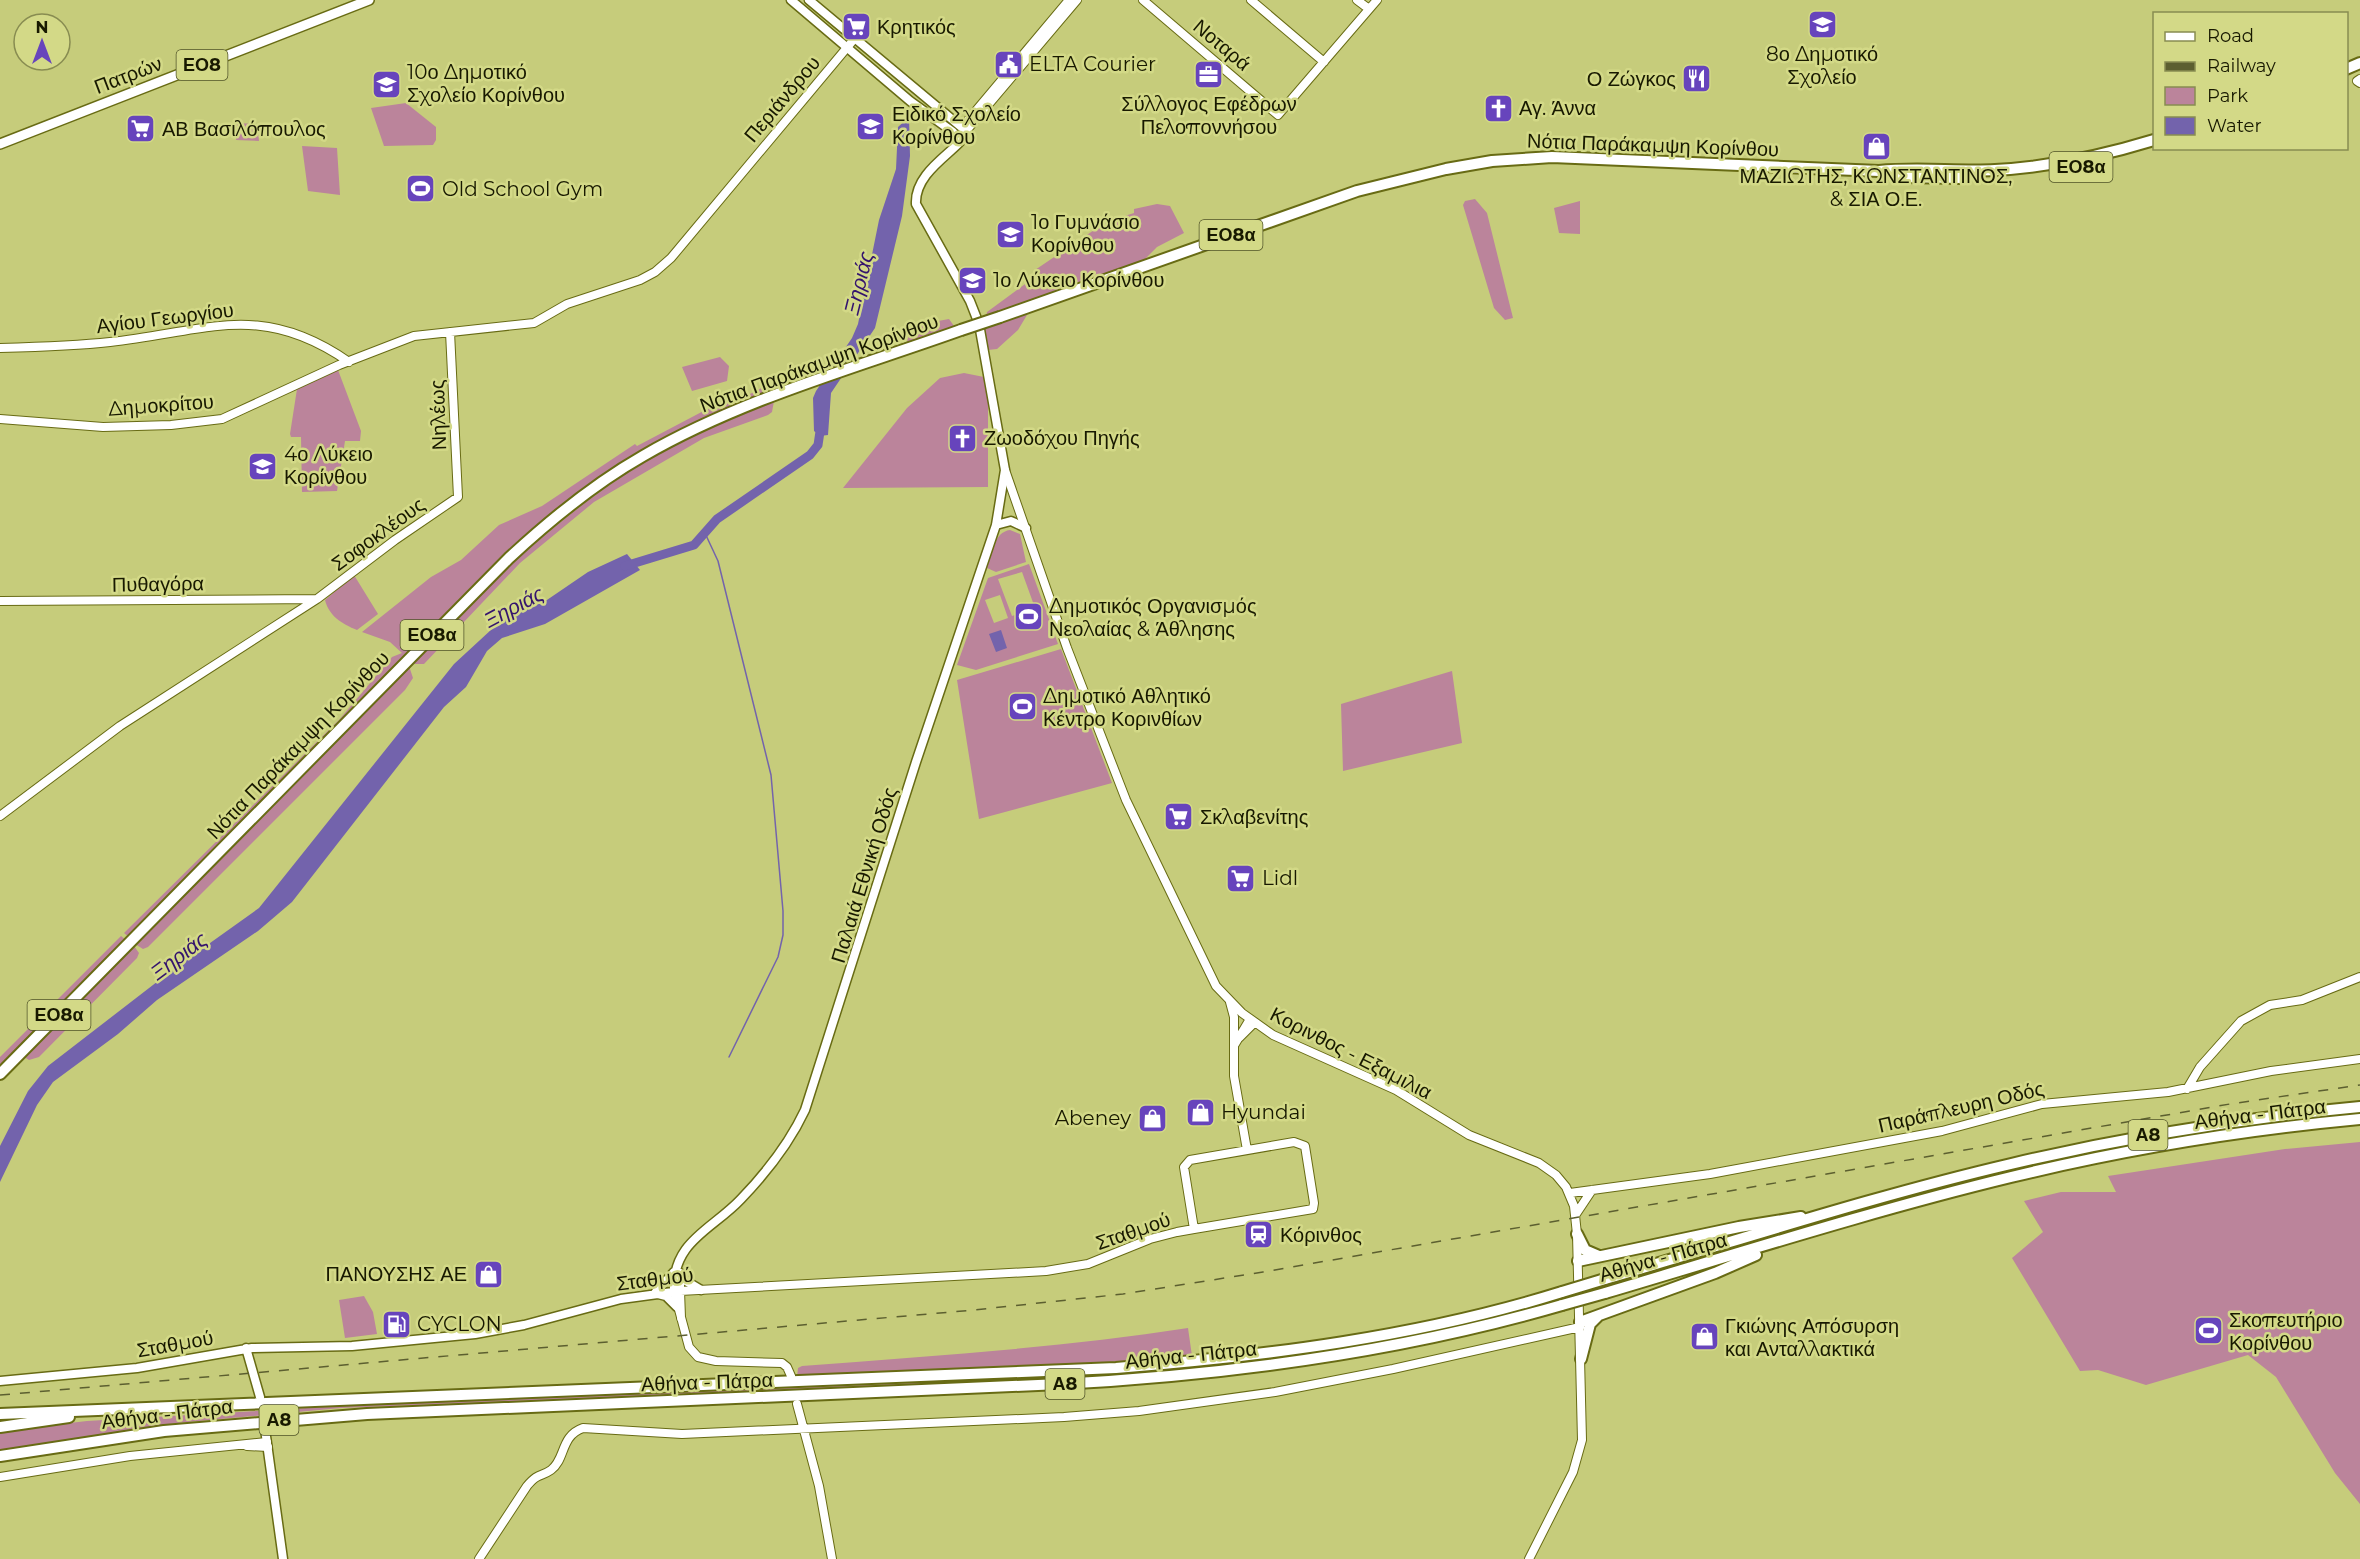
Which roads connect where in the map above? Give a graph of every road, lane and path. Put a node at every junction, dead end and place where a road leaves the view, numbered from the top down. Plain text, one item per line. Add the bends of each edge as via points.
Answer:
1 (369, 0) edge
2 (791, 0) edge
3 (809, 0) edge
4 (1069, 0) edge
5 (1077, 0) edge
6 (1143, 0) edge
7 (1251, 0) edge
8 (1358, 0) edge
9 (1377, 0) edge
10 (1369, 9) junction
11 (855, 38) junction
12 (847, 48) junction
13 (1324, 62) junction
14 (959, 132) junction
15 (2153, 140) edge
16 (0, 144) edge
17 (2153, 148) edge
18 (1880, 171) junction
19 (450, 332) junction
20 (0, 348) edge
21 (349, 362) junction
22 (0, 419) edge
23 (1005, 470) junction
24 (458, 497) joint
25 (996, 525) junction
26 (1026, 528) junction
27 (317, 599) junction
28 (0, 601) edge
29 (0, 816) edge
30 (2360, 977) edge
31 (1229, 1000) junction
32 (1252, 1021) junction
33 (1234, 1052) junction
34 (2360, 1059) edge
35 (0, 1074) edge
36 (2187, 1089) junction
37 (2360, 1107) edge
38 (2360, 1119) edge
39 (1247, 1150) junction
40 (1592, 1190) junction
41 (1570, 1193) junction
42 (1844, 1210) junction
43 (1575, 1215) junction
44 (1194, 1229) junction
45 (1577, 1234) junction
46 (1796, 1237) junction
47 (1602, 1256) junction
48 (1578, 1261) junction
49 (679, 1270) junction
50 (701, 1290) junction
51 (677, 1291) junction
52 (654, 1293) junction
53 (677, 1307) junction
54 (1598, 1316) junction
55 (681, 1318) junction
56 (1580, 1324) junction
57 (249, 1348) junction
58 (1581, 1359) junction
59 (791, 1376) dead end
60 (0, 1381) edge
61 (260, 1397) tunnel mouth
62 (797, 1404) dead end
63 (144, 1408) junction
64 (0, 1414) edge
65 (0, 1427) edge
66 (803, 1428) junction
67 (265, 1429) tunnel mouth
68 (268, 1445) junction
69 (0, 1456) edge
70 (0, 1477) edge
71 (283, 1559) edge
72 (478, 1559) edge
73 (832, 1559) edge
74 (1529, 1559) edge

1 - 16 main road, Πατρών / ΕΟ8
2 - 12 main road
3 - 11 main road
4 - 14 street
5 - 14 street
6 - 13 street, Νοταρά via 1278,115
7 - 13 street
8 - 10 street
9 - 10 street
10 - 13 street
11 - 12 street, Περιάνδρου
11 - 14 main road
12 - 14 main road via 910,101
12 - 19 street, Περιάνδρου via 671,258 655,272 567,304 534,323
14 - 23 main road, Παλαιά Εθνική Οδός via 917,187 916,204 979,324
15 - 18 highway, Νότια Παράκαμψη Κορίνθου / ΕΟ8α via 2089,158 2030,168
17 - 18 highway, Νότια Παράκαμψη Κορίνθου / ΕΟ8α via 2092,165 2020,175 1904,177
18 - 35 highway, Νότια Παράκαμψη Κορίνθου / ΕΟ8α, bridge via 1552,157 1492,161 1404,178 1348,194 961,330 702,425 644,455 540,529
19 - 21 street via 414,336
19 - 24 street, Νηλέως
20 - 21 street, Αγίου Γεωργίου via 112,342 221,324 254,325 312,338
21 - 22 street, Δημοκρίτου via 222,419 103,427
23 - 25 main road, Παλαιά Εθνική Οδός
23 - 26 street, Κορινθος - Εξαμιλια
24 - 27 street, Σοφοκλέους
25 - 26 main road via 1011,521
25 - 49 main road, Παλαιά Εθνική Οδός via 805,1110 778,1154 746,1194 702,1231 686,1251
26 - 31 street, Κορινθος - Εξαμιλια via 1126,800 1204,964
27 - 28 street, Πυθαγόρα
27 - 29 street, Σοφοκλέους via 120,726
30 - 36 street via 2302,1000 2270,1005 2241,1021 2200,1066
31 - 32 street, Κορινθος - Εξαμιλια
31 - 33 street via 1234,1017
32 - 33 street
32 - 41 street, Κορινθος - Εξαμιλια via 1282,1040 1396,1090 1468,1135 1544,1166
33 - 39 street via 1234,1076
34 - 36 street, Παράπλευρη Οδός via 2271,1071
36 - 40 street, Παράπλευρη Οδός via 2059,1101 1930,1133 1731,1171
37 - 42 highway, Αθήνα - Πάτρα / Α8 via 2233,1122 2108,1143 1996,1168
38 - 46 highway, Αθήνα - Πάτρα / Α8 via 2260,1130 2110,1155 2000,1180
39 - 44 street via 1186,1163
39 - 44 street, Σταθμού via 1294,1142 1304,1145 1313,1209
40 - 41 street, Παράπλευρη Οδός
40 - 43 street
41 - 43 street, Κορινθος - Εξαμιλια
42 - 47 highway
42 - 63 highway, Αθήνα - Πάτρα / Α8, bridge via 1478,1314 1248,1355 1125,1368
43 - 45 street, Κορινθος - Εξαμιλια
44 - 50 street, Σταθμού via 1150,1239 1088,1264 1046,1271
45 - 47 highway via 1588,1252
45 - 48 street, Κορινθος - Εξαμιλια
46 - 54 highway
46 - 69 highway, Αθήνα - Πάτρα / Α8, bridge via 1562,1305 1388,1346 1281,1364 1048,1385 367,1413 164,1431
47 - 48 highway
48 - 56 street, Κορινθος - Εξαμιλια
49 - 50 main road via 686,1281
49 - 51 main road, Παλαιά Εθνική Οδός
49 - 52 main road
50 - 51 street, Σταθμού
51 - 52 main road, Σταθμού
51 - 53 street
51 - 55 street
52 - 53 main road via 666,1296
52 - 57 main road, Σταθμού via 475,1334 352,1346
53 - 55 street
54 - 56 highway
54 - 58 highway via 1590,1324
55 - 59 street via 689,1347 698,1357 782,1363
56 - 58 street, Κορινθος - Εξαμιλια
56 - 66 street via 1393,1369 1221,1402 1064,1417
57 - 60 main road, Σταθμού via 120,1370
57 - 61 main road
58 - 74 street, Κορινθος - Εξαμιλια via 1581,1448
62 - 66 street
63 - 64 highway, Αθήνα - Πάτρα / Α8
63 - 65 highway
66 - 72 street via 682,1434 579,1430 567,1440 552,1469 537,1475 528,1486
66 - 73 street via 819,1486
67 - 68 main road
68 - 70 street via 130,1456
68 - 71 main road

